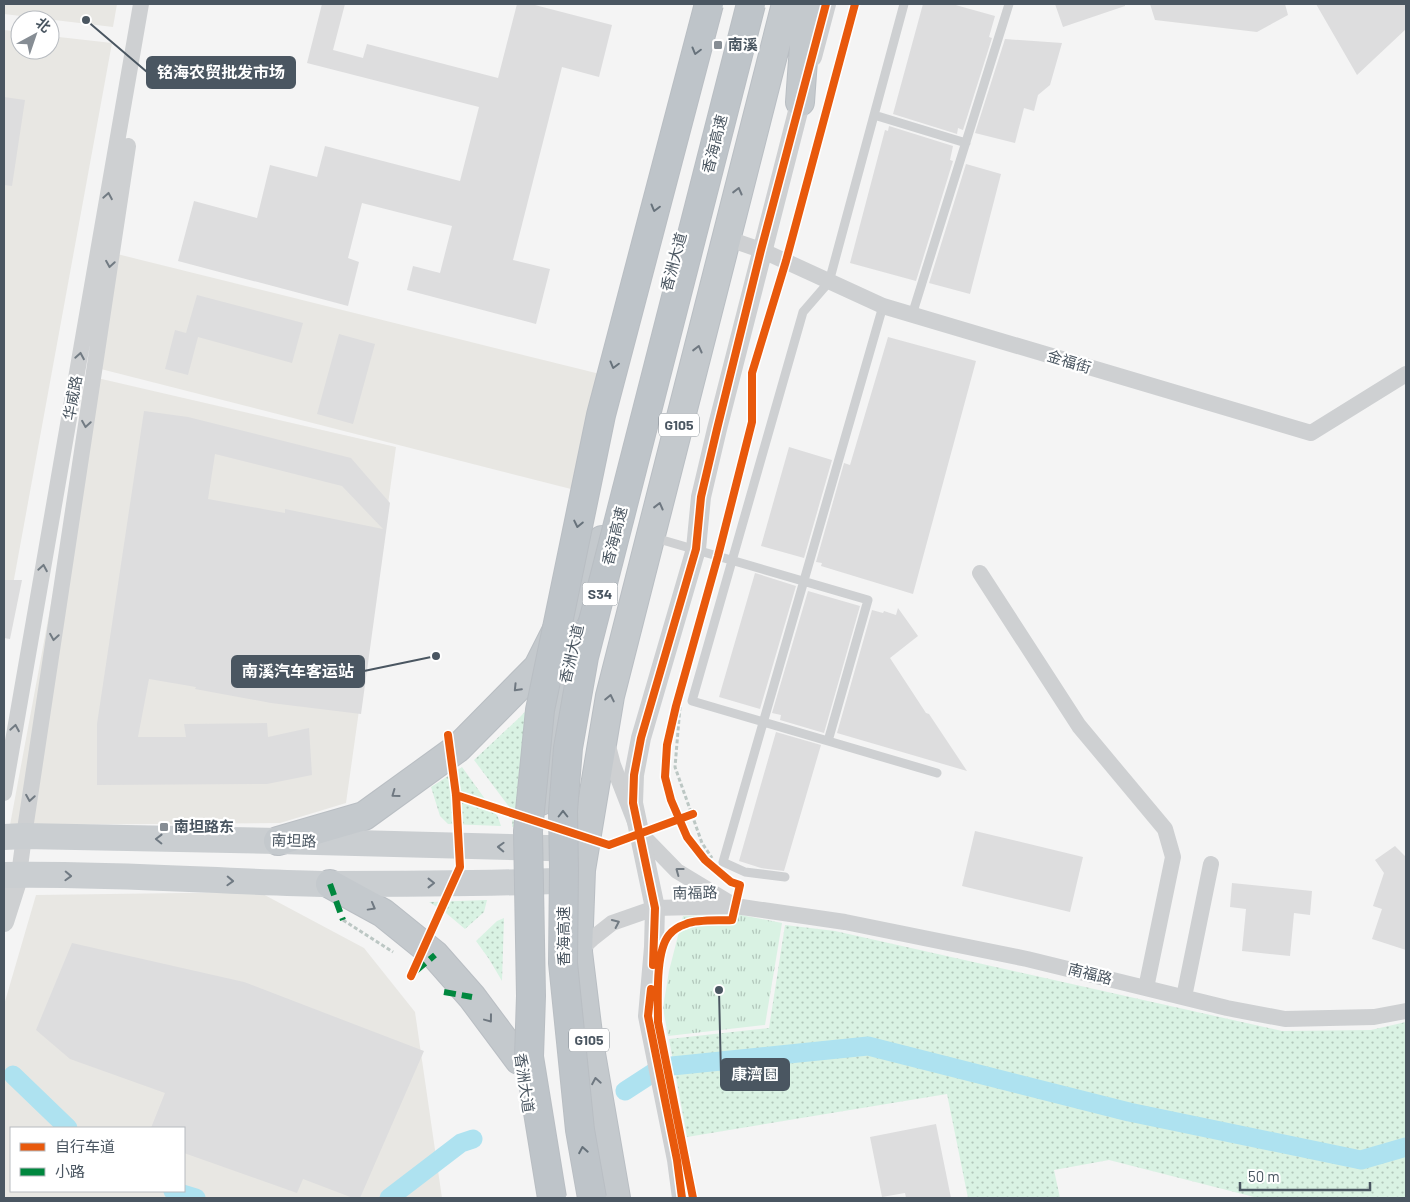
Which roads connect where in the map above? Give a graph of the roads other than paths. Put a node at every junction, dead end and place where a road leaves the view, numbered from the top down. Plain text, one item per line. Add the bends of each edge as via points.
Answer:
1 (142, 4) edge
2 (709, 4) edge
3 (742, 4) edge
4 (751, 4) edge
5 (786, 4) edge
6 (807, 4) edge
7 (826, 4) edge
8 (904, 4) edge
9 (1009, 4) edge
10 (800, 102) junction
11 (874, 115) junction
12 (966, 143) junction
13 (128, 146) dead end
14 (726, 238) junction
15 (762, 250) junction
16 (829, 282) junction
17 (883, 306) junction
18 (912, 315) junction
19 (1406, 374) edge
20 (651, 536) junction
21 (602, 540) junction
22 (696, 550) junction
23 (732, 560) junction
24 (980, 573) dead end
25 (804, 581) junction
26 (763, 722) junction
27 (604, 732) junction
28 (828, 741) junction
29 (936, 773) dead end
30 (4, 793) edge
31 (638, 832) junction
32 (14, 836) edge
33 (278, 841) junction
34 (532, 848) junction
35 (584, 849) junction
36 (1211, 864) dead end
37 (11, 875) edge
38 (786, 877) dead end
39 (581, 880) junction
40 (527, 882) junction
41 (330, 884) junction
42 (735, 906) junction
43 (655, 908) junction
44 (4, 922) edge
45 (578, 952) junction
46 (1146, 988) junction
47 (1184, 997) junction
48 (1406, 1011) edge
49 (519, 1060) junction
50 (543, 1198) edge
51 (552, 1198) edge
52 (592, 1198) edge
53 (616, 1198) edge
54 (682, 1198) edge

30 -> 1 street, 华威路
2 -> 51 highway, S34, bridge via 601,415 540,710 528,831 529,1057
3 - 21 highway, 香洲大道
52 -> 4 highway, 香海高速 / S34, bridge via 580,1130 563,963 563,811 568,748 584,657
14 -> 5 highway, G105
6 - 10 highway
7 - 10 street
8 - 11 lane
9 - 12 lane
10 - 15 street
11 - 12 lane
11 - 16 lane
12 - 18 lane
13 -> 32 street
14 - 15 street, 金福街
20 -> 14 highway, G105
15 - 16 street, 金福街
15 - 22 street via 701,497
16 - 17 street, 金福街
16 - 23 lane via 804,312
17 - 18 street, 金福街
17 - 25 lane
18 - 19 street, 金福街 via 1311,434
20 - 22 lane
27 -> 20 highway, G105 via 610,696
21 -> 33 highway via 538,667 458,748 364,816
21 - 34 highway, 香洲大道 via 571,654
22 - 23 lane
22 - 31 street via 641,738 633,803
23 - 25 lane
23 - 26 lane via 692,702
24 - 46 street via 1079,726 1165,829 1172,856
25 - 26 lane
25 - 28 lane via 868,600
26 - 28 lane
26 - 38 lane via 723,862 745,872
27 - 31 street
27 - 35 highway, G105
28 - 29 lane
42 -> 31 street via 677,871
31 - 43 street
33 -> 32 main road, 南坦路
32 - 37 street
34 -> 33 main road, 南坦路
34 - 35 main road, 南坦路
34 - 40 highway, 香洲大道
35 - 39 highway, G105
36 - 47 street
37 -> 41 main road
37 - 44 street
39 - 40 main road
39 - 45 highway, G105
41 -> 40 main road
40 - 49 highway, 香洲大道 via 520,930
41 -> 49 highway via 383,914 434,955 472,996
42 - 43 street, 南福路
42 - 46 street, 南福路 via 845,922 1027,959
45 -> 43 street, 南福路 via 612,923
43 - 54 street via 648,1016
53 -> 45 highway, G105 via 589,1042
46 - 47 street, 南福路
47 - 48 street, 南福路 via 1284,1019 1374,1017
49 - 50 highway, 香洲大道

